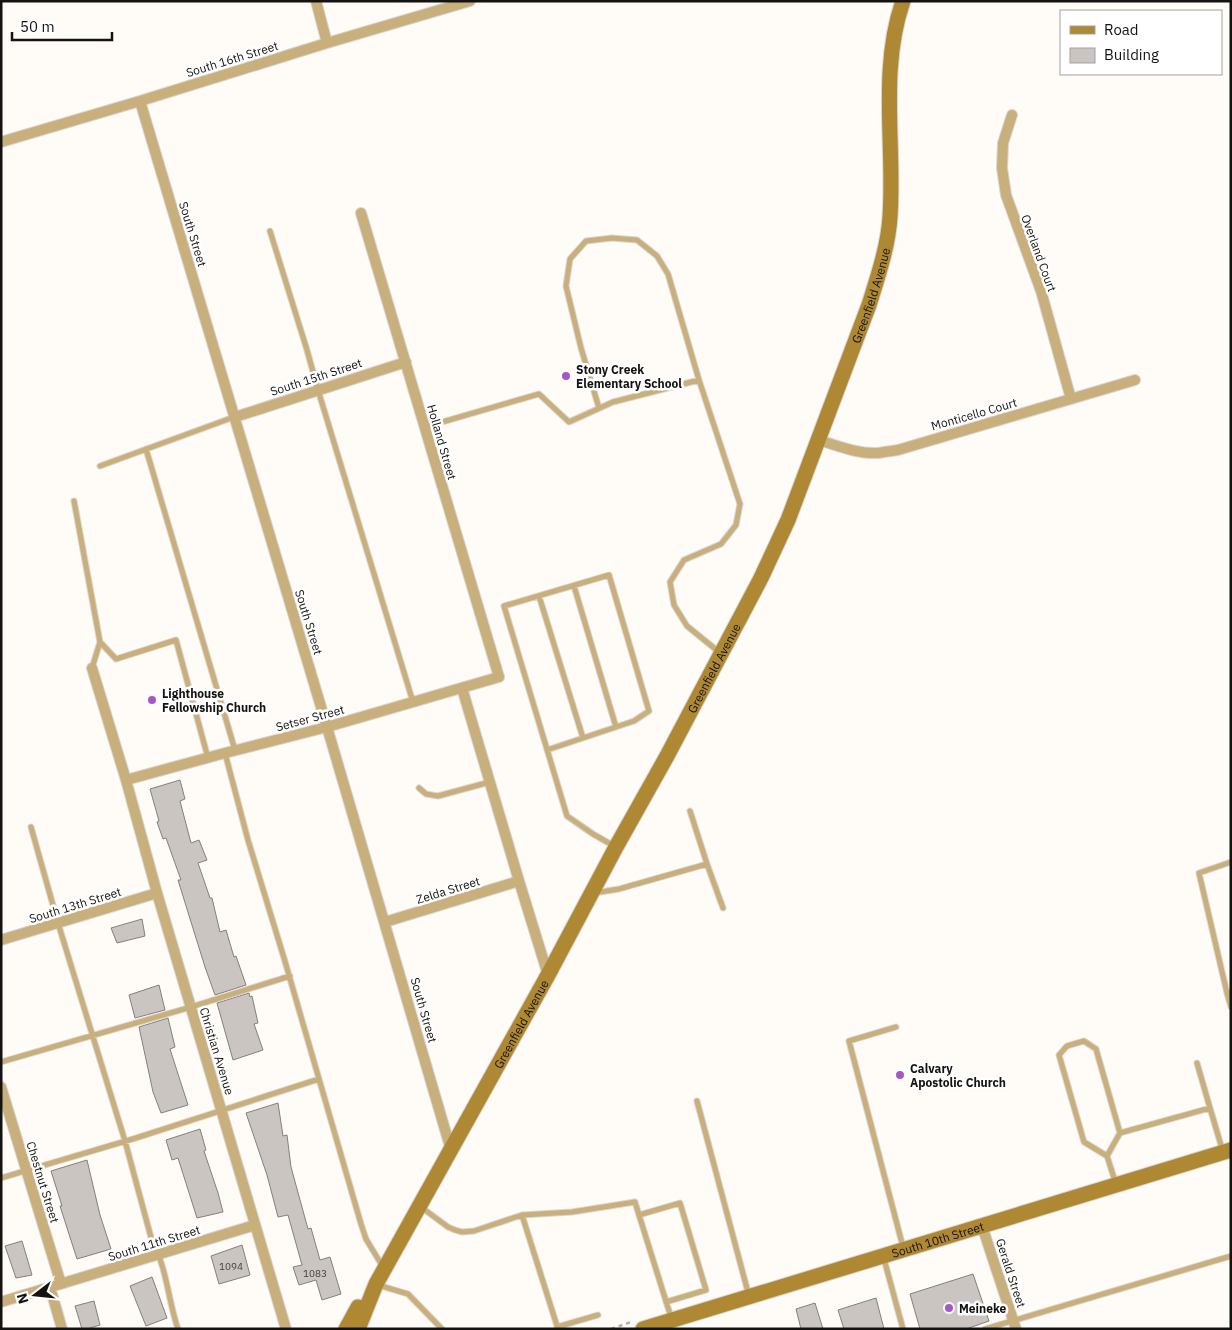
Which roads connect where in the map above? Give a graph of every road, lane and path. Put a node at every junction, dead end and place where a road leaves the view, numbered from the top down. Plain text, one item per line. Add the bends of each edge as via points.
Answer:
1 (316, 1) edge
2 (470, 1) edge
3 (903, 1) edge
4 (328, 43) junction
5 (140, 101) junction
6 (1012, 115) dead end
7 (1, 142) edge
8 (361, 213) dead end
9 (270, 230) dead end
10 (406, 362) junction
11 (699, 380) junction
12 (1135, 380) dead end
13 (318, 390) junction
14 (1071, 399) junction
15 (599, 408) junction
16 (235, 417) junction
17 (425, 428) junction
18 (819, 440) junction
19 (146, 449) junction
20 (100, 466) dead end
21 (74, 501) dead end
22 (574, 586) junction
23 (539, 596) junction
24 (100, 642) junction
25 (721, 654) junction
26 (92, 668) joint
27 (498, 677) joint
28 (462, 688) junction
29 (413, 702) junction
30 (327, 727) junction
31 (616, 727) junction
32 (583, 738) junction
33 (547, 750) junction
34 (230, 752) junction
35 (208, 758) junction
36 (126, 780) junction
37 (490, 782) junction
38 (420, 788) dead end
39 (690, 811) dead end
40 (31, 827) dead end
41 (616, 847) junction
42 (1231, 862) edge
43 (707, 864) junction
44 (519, 880) junction
45 (157, 893) junction
46 (591, 894) junction
47 (723, 908) dead end
48 (385, 922) junction
49 (58, 923) junction
50 (1, 940) edge
51 (548, 975) junction
52 (290, 976) junction
53 (1229, 993) edge
54 (191, 1007) junction
55 (1231, 1007) edge
56 (896, 1027) dead end
57 (92, 1036) junction
58 (1, 1062) edge
59 (1197, 1063) dead end
60 (319, 1079) junction
61 (1, 1087) edge
62 (696, 1101) dead end
63 (1210, 1108) junction
64 (221, 1111) junction
65 (1120, 1133) junction
66 (125, 1141) junction
67 (451, 1150) junction
68 (1227, 1152) edge
69 (1107, 1156) junction
70 (26, 1170) junction
71 (1, 1178) edge
72 (1116, 1185) junction
73 (420, 1206) junction
74 (522, 1215) junction
75 (639, 1215) junction
76 (255, 1225) junction
77 (982, 1226) junction
78 (904, 1250) junction
79 (159, 1254) junction
80 (883, 1256) junction
81 (1231, 1256) edge
82 (384, 1269) junction
83 (60, 1284) junction
84 (376, 1284) junction
85 (50, 1288) junction
86 (749, 1296) junction
87 (1, 1302) edge
88 (666, 1302) junction
89 (598, 1315) dead end
90 (672, 1320) junction
91 (1015, 1324) edge
92 (348, 1328) edge
93 (557, 1328) edge
94 (650, 1328) edge
95 (62, 1329) edge
96 (178, 1329) edge
97 (286, 1329) edge
98 (442, 1329) edge
99 (904, 1329) edge
100 (985, 1329) edge

1 - 4 street
2 - 4 street, South 16th Street
3 - 18 main road, Greenfield Avenue via 891,60 891,174 887,236 869,305
4 - 5 street, South 16th Street
5 - 7 street, South 16th Street
5 - 16 street, South Street
6 - 14 street, Overland Court via 1003,143 1006,195 1041,291
8 - 10 street, Holland Street
9 - 13 lane
10 - 13 street, South 15th Street
10 - 17 street, Holland Street
11 - 15 lane
11 - 15 lane via 668,274 658,256 637,240 586,241 570,259 566,286
11 - 25 lane via 740,504 736,525 722,544 684,560 670,582 674,605 687,626
12 - 14 street, Monticello Court
13 - 16 street, South 15th Street
13 - 29 lane
14 - 18 street, Monticello Court via 898,450 865,452
15 - 17 lane via 569,422 539,394
16 - 19 lane
16 - 30 street, South Street
17 - 27 street, Holland Street
18 - 25 main road, Greenfield Avenue via 762,578
19 - 20 lane
19 - 34 lane
21 - 24 lane
22 - 23 lane
22 - 31 lane
22 - 31 lane via 609,575 649,711
23 - 32 lane
23 - 33 lane via 504,606
24 - 26 lane
24 - 35 lane via 116,659 176,640
25 - 41 main road, Greenfield Avenue
26 - 36 street, Christian Avenue
27 - 28 street, Setser Street
28 - 29 street, Setser Street
28 - 37 street
29 - 30 street, Setser Street
30 - 34 street, Setser Street
30 - 48 street, South Street
31 - 32 lane
32 - 33 lane
33 - 41 lane via 568,816
34 - 35 street, Setser Street
34 - 52 lane via 248,840
35 - 36 street, Setser Street
36 - 45 street, Christian Avenue
37 - 38 lane via 438,796 426,794
37 - 44 street
39 - 43 lane
40 - 49 lane
41 - 46 main road, Greenfield Avenue
42 - 53 lane via 1199,874
43 - 46 lane
43 - 47 lane
44 - 48 street, Zelda Street
44 - 51 street
45 - 49 street, South 13th Street
45 - 54 street, Christian Avenue
46 - 51 main road, Greenfield Avenue
48 - 67 street, South Street
49 - 50 street, South 13th Street
49 - 57 lane
51 - 67 main road, Greenfield Avenue
52 - 54 lane
52 - 60 lane
53 - 55 lane
54 - 57 lane
54 - 64 street, Christian Avenue
56 - 78 lane via 849,1042
57 - 58 lane
57 - 66 lane
59 - 63 lane
60 - 64 lane
60 - 82 lane via 366,1239
61 - 70 street, Chestnut Street
62 - 86 lane
63 - 65 lane
63 - 68 lane
64 - 66 lane
64 - 76 street, Christian Avenue
65 - 69 lane
65 - 69 lane via 1096,1049 1084,1041 1067,1046 1059,1055 1084,1142
66 - 70 lane
66 - 79 lane via 152,1241
67 - 73 main road, Greenfield Avenue
68 - 72 main road, South 10th Street
69 - 72 lane
70 - 71 lane
70 - 83 street, Chestnut Street
72 - 77 main road, South 10th Street
73 - 74 lane via 448,1227 462,1232
73 - 82 main road, Greenfield Avenue
74 - 75 lane via 572,1212 635,1202
74 - 93 lane
75 - 88 lane
75 - 88 lane via 680,1203 706,1290
76 - 79 street, South 11th Street
76 - 97 street, Christian Avenue
77 - 78 main road, South 10th Street
77 - 91 street, Gerald Street
78 - 80 main road, South 10th Street
79 - 83 street, South 11th Street
79 - 96 lane
80 - 86 main road, South 10th Street
80 - 99 lane
81 - 91 lane
82 - 84 main road, Greenfield Avenue
83 - 85 street, South 11th Street
84 - 92 main road, Greenfield Avenue
84 - 98 lane via 408,1294
85 - 87 street
85 - 95 street
86 - 90 main road, South 10th Street
88 - 90 lane
89 - 93 lane
90 - 94 main road, South 10th Street
91 - 100 lane

